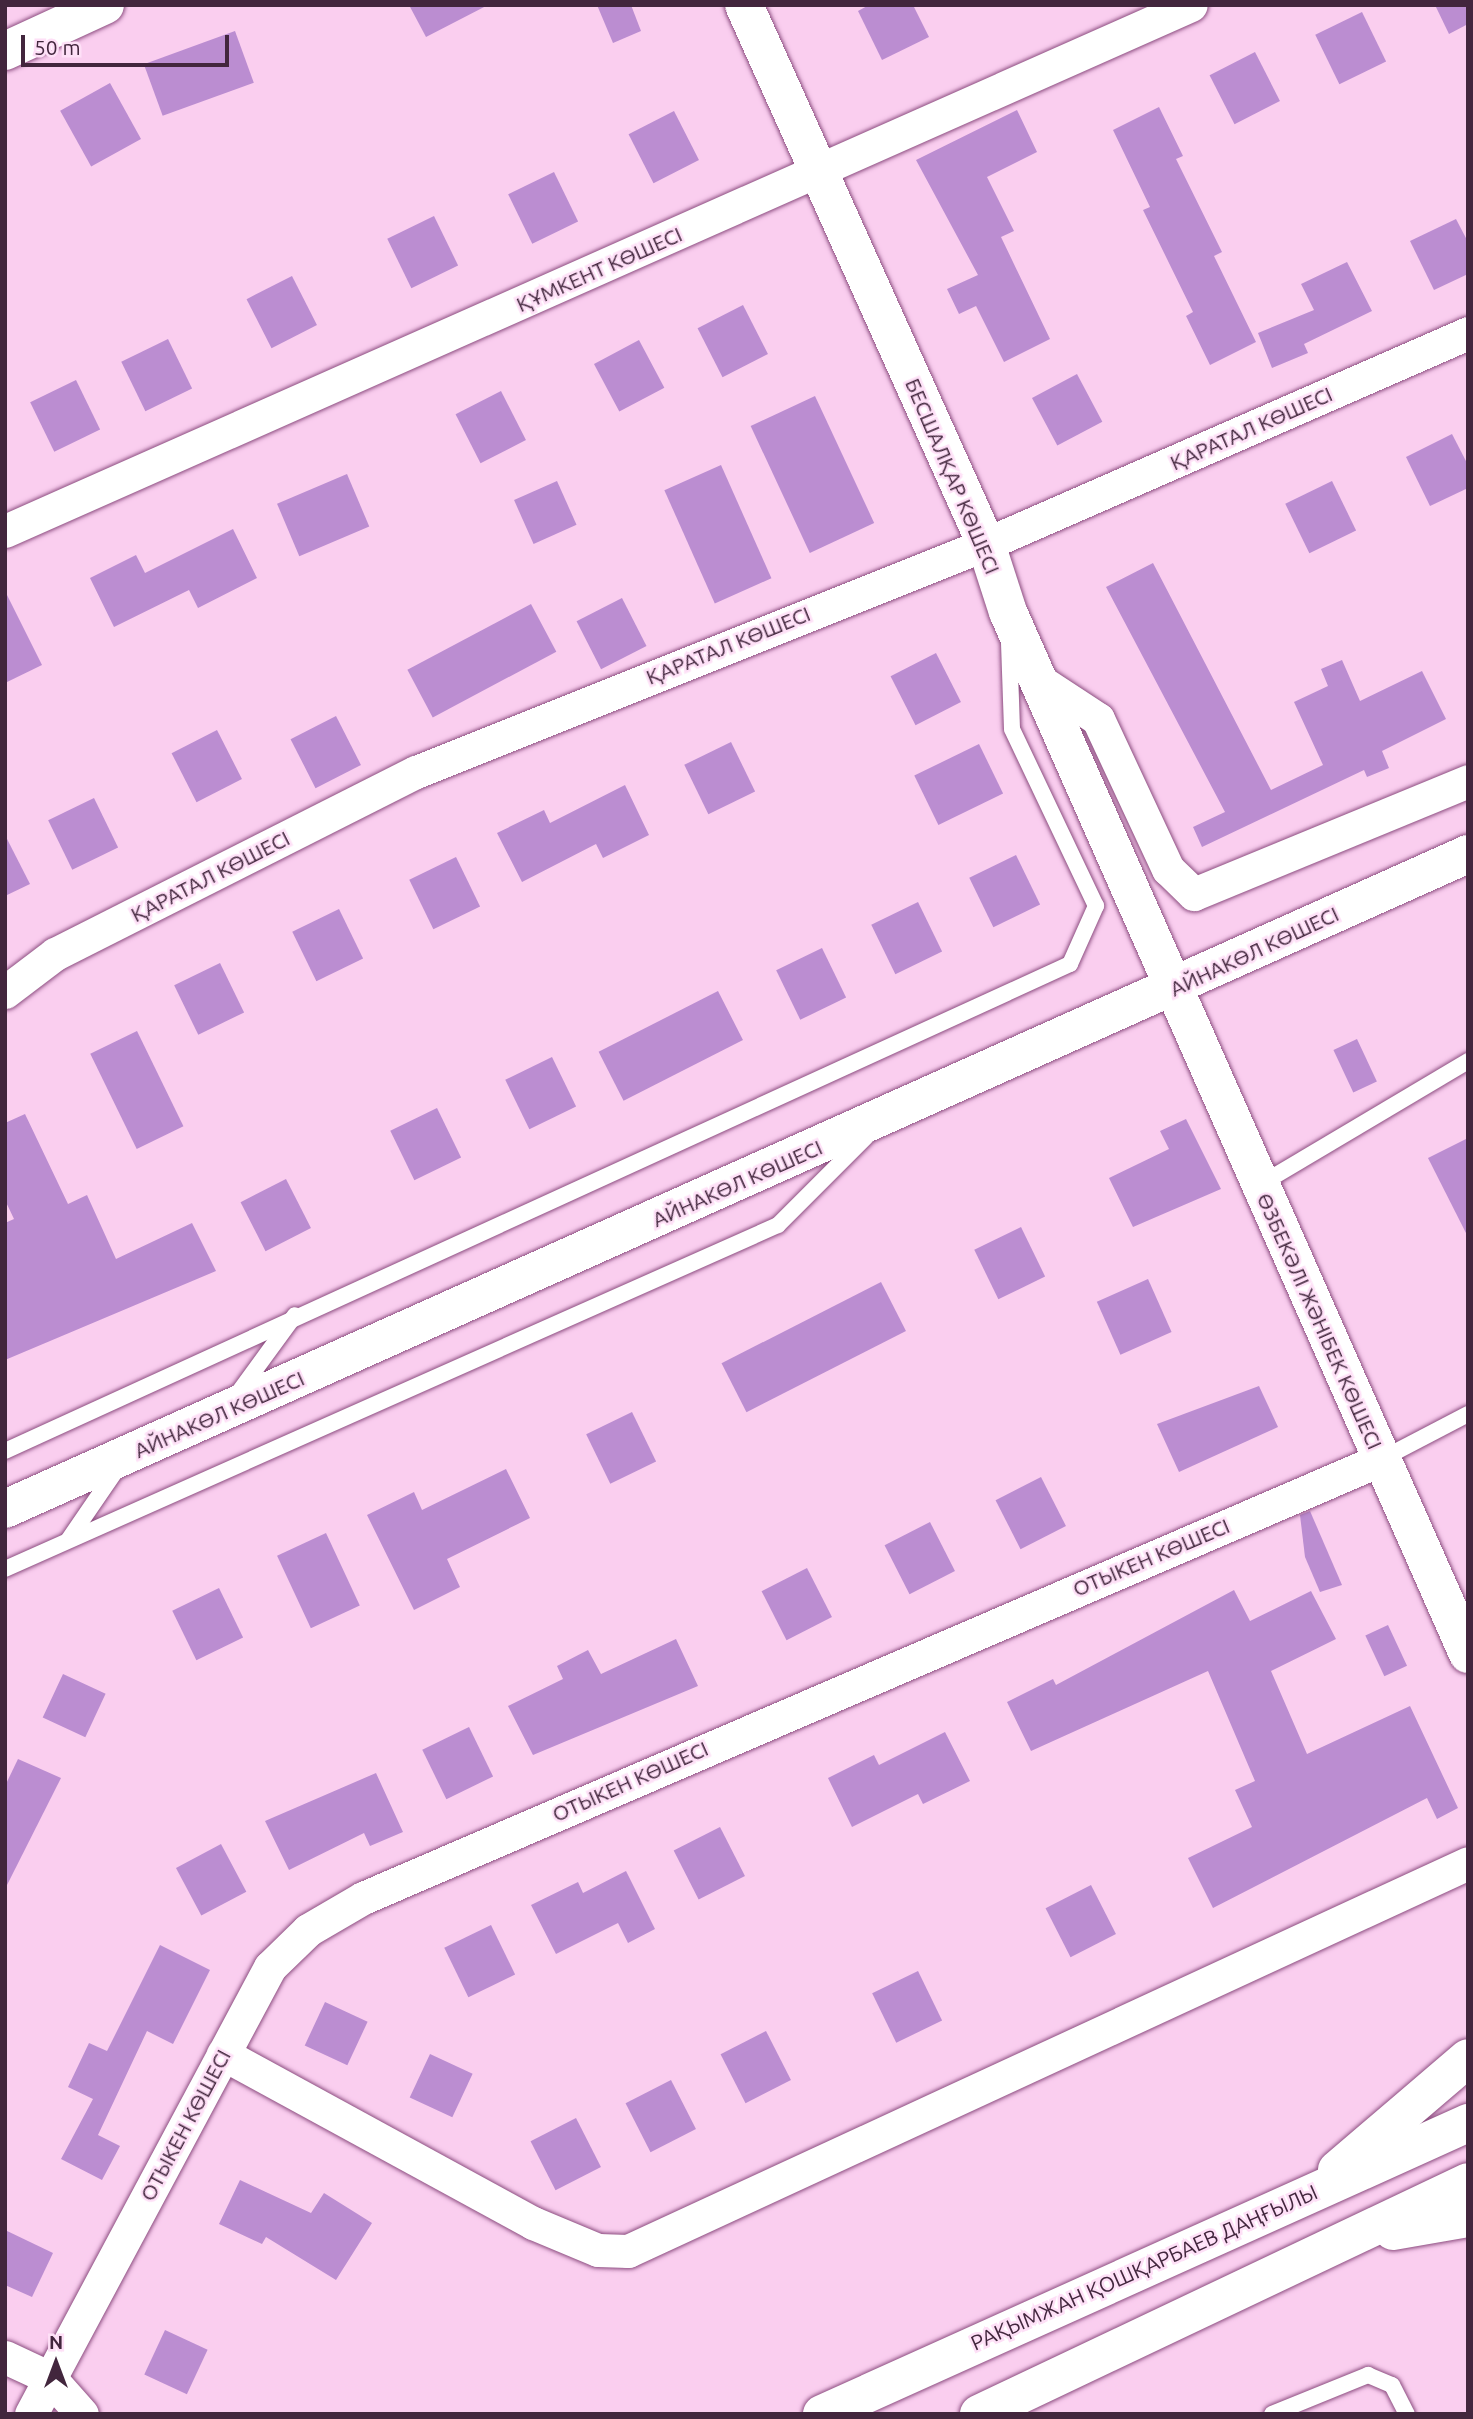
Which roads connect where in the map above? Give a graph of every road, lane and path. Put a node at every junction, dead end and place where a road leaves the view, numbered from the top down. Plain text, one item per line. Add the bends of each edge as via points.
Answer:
1 (105, 5) edge
2 (744, 5) edge
3 (1191, 5) edge
4 (5, 51) edge
5 (816, 172) junction
6 (1468, 333) edge
7 (5, 531) edge
8 (986, 544) junction
9 (1008, 612) junction
10 (1037, 679) junction
11 (1468, 780) edge
12 (1468, 854) edge
13 (1173, 987) junction
14 (5, 992) edge
15 (1468, 1061) edge
16 (888, 1115) junction
17 (1259, 1185) junction
18 (297, 1313) junction
19 (224, 1412) junction
20 (1468, 1414) edge
21 (5, 1451) edge
22 (125, 1456) junction
23 (1382, 1459) junction
24 (5, 1509) edge
25 (69, 1539) junction
26 (5, 1569) edge
27 (1468, 1654) edge
28 (1468, 1863) edge
29 (223, 2054) junction
30 (1468, 2058) edge
31 (1468, 2123) edge
32 (1468, 2182) edge
33 (1317, 2189) junction
34 (1468, 2218) edge
35 (1347, 2239) junction
36 (5, 2357) edge
37 (50, 2378) junction
38 (31, 2414) edge
39 (82, 2414) edge
40 (822, 2414) edge
41 (979, 2414) edge
42 (1272, 2414) edge
43 (1407, 2414) edge

1 - 4 main road
2 - 5 main road, БЕСШАЛҚАР КӨШЕСІ
3 - 5 street, ҚҰМКЕНТ КӨШЕСІ
5 - 7 street, ҚҰМКЕНТ КӨШЕСІ
5 - 8 main road, БЕСШАЛҚАР КӨШЕСІ
6 - 8 street, ҚАРАТАЛ КӨШЕСІ
8 - 9 main road, БЕСШАЛҚАР КӨШЕСІ
8 - 14 street, ҚАРАТАЛ КӨШЕСІ via 416,772 55,954
9 - 10 main road, БЕСШАЛҚАР КӨШЕСІ
9 - 18 lane via 1012,729 1096,906 1070,964
10 - 11 street via 1098,719 1168,869 1194,894
10 - 13 main road, БЕСШАЛҚАР КӨШЕСІ
12 - 13 main road, АЙНАКӨЛ КӨШЕСІ
13 - 16 main road, АЙНАКӨЛ КӨШЕСІ
13 - 17 main road, ӨЗБЕКӘЛІ ЖӘНІБЕК КӨШЕСІ
15 - 17 lane
16 - 19 main road, АЙНАКӨЛ КӨШЕСІ
16 - 25 lane via 778,1225
17 - 23 main road, ӨЗБЕКӘЛІ ЖӘНІБЕК КӨШЕСІ
18 - 19 lane
18 - 21 lane
19 - 22 main road, АЙНАКӨЛ КӨШЕСІ
20 - 23 lane, ОТЫКЕН КӨШЕСІ
22 - 24 main road, АЙНАКӨЛ КӨШЕСІ
22 - 25 lane
23 - 27 main road, ӨЗБЕКӘЛІ ЖӘНІБЕК КӨШЕСІ
23 - 29 street, ОТЫКЕН КӨШЕСІ via 363,1898 283,1951
25 - 26 lane
28 - 29 street via 628,2251 598,2250 533,2223
29 - 37 street, ОТЫКЕН КӨШЕСІ
30 - 33 main road
31 - 33 main road, РАҚЫМЖАН ҚОШҚАРБАЕВ ДАҢҒЫЛЫ
32 - 35 main road
33 - 40 main road, РАҚЫМЖАН ҚОШҚАРБАЕВ ДАҢҒЫЛЫ
34 - 35 main road
35 - 41 main road
36 - 37 street
37 - 38 street, ОТЫКЕН КӨШЕСІ
37 - 39 street
42 - 43 lane via 1368,2375 1392,2385

